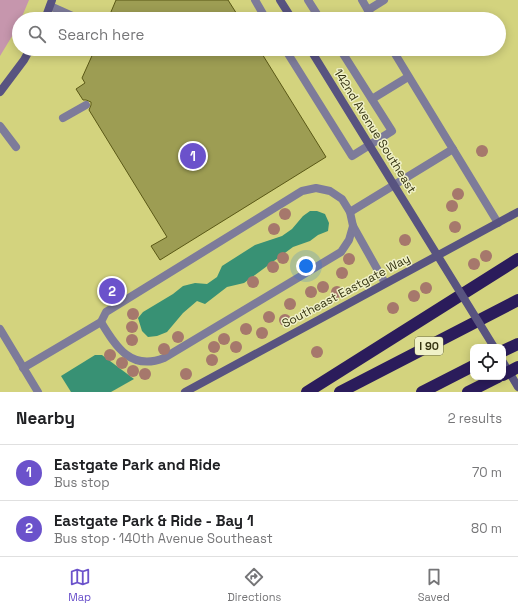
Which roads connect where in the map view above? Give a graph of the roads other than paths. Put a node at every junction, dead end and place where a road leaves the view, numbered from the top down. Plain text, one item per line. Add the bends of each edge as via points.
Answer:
1 (255, 0) edge
2 (280, 0) edge
3 (308, 0) edge
4 (362, 0) edge
5 (384, 0) edge
6 (51, 3) edge
7 (368, 10) joint
8 (67, 12) edge
9 (262, 12) edge
10 (288, 12) edge
11 (316, 12) edge
12 (26, 56) edge
13 (289, 56) edge
14 (314, 56) edge
15 (344, 56) edge
16 (396, 56) edge
17 (408, 76) junction
18 (0, 92) edge
19 (372, 99) junction
20 (86, 105) dead end
21 (63, 118) dead end
22 (0, 126) edge
23 (16, 147) dead end
24 (453, 149) junction
25 (350, 212) junction
26 (518, 212) edge
27 (498, 223) junction
28 (352, 226) junction
29 (518, 258) edge
30 (385, 283) junction
31 (518, 300) edge
32 (101, 322) junction
33 (0, 329) edge
34 (492, 344) edge
35 (518, 344) edge
36 (506, 350) edge
37 (23, 368) junction
38 (470, 368) edge
39 (506, 371) edge
40 (490, 380) edge
41 (518, 387) edge
42 (38, 392) edge
43 (185, 392) edge
44 (308, 392) edge
45 (340, 392) edge
46 (422, 392) edge
47 (468, 392) edge

1 - 9 street
2 - 10 street
3 - 11 street
4 - 7 street
5 - 7 street
6 - 8 street
12 - 18 street
13 - 19 street via 352,156 392,130
14 - 34 street, 142nd Avenue Southeast, bridge
15 - 19 street
16 - 17 street
17 - 19 street
17 - 24 street
20 - 21 street
22 - 23 street
24 - 25 street
24 - 27 street
25 - 28 street
25 - 32 street via 342,199 330,191 316,188 302,191 106,312
26 - 27 street, Southeast Eastgate Way
27 - 30 street, Southeast Eastgate Way
28 - 30 street
28 - 32 street via 349,240 340,252 164,358 156,361 131,359 111,339
29 - 44 highway
30 - 43 street, Southeast Eastgate Way
31 - 45 highway, I 90
32 - 37 street
33 - 37 street
35 - 36 highway
37 - 42 street
38 - 46 highway
39 - 41 street
40 - 47 highway

